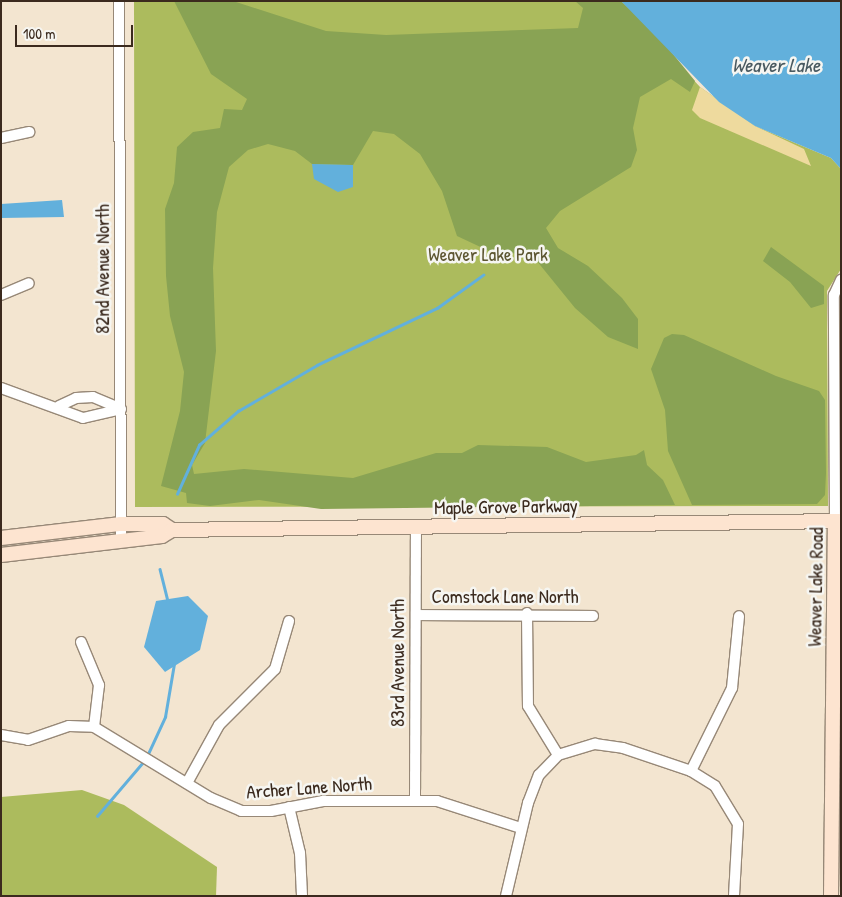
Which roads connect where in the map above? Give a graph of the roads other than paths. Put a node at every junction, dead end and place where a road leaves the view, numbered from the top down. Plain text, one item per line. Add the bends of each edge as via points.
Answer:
1 (119, 1) edge
2 (29, 132) dead end
3 (1, 138) edge
4 (841, 280) edge
5 (29, 283) dead end
6 (1, 295) edge
7 (1, 388) edge
8 (59, 406) junction
9 (121, 409) junction
10 (838, 521) edge
11 (416, 526) junction
12 (121, 531) junction
13 (1, 538) edge
14 (1, 555) edge
15 (527, 613) junction
16 (416, 615) junction
17 (593, 616) dead end
18 (740, 616) dead end
19 (289, 621) dead end
20 (81, 642) dead end
21 (94, 727) junction
22 (1, 735) edge
23 (558, 755) junction
24 (691, 771) junction
25 (187, 783) junction
26 (415, 800) junction
27 (289, 807) junction
28 (522, 828) junction
29 (302, 896) edge
30 (506, 896) edge
31 (734, 896) edge
32 (831, 896) edge

1 - 9 street, 82nd Avenue North
2 - 3 street
4 - 10 street, Weaver Lake Road via 834,295
5 - 6 street
7 - 8 street via 34,403
8 - 9 street via 83,418
8 - 9 street via 76,398 93,397
9 - 12 street, 82nd Avenue North
10 - 11 main road, Maple Grove Parkway
10 - 32 main road, Weaver Lake Road
11 - 12 main road, Maple Grove Parkway via 172,530 162,524
11 - 16 street, 83rd Avenue North
12 - 13 main road, Maple Grove Parkway
12 - 14 main road, Maple Grove Parkway
15 - 16 street, Comstock Lane North
15 - 17 street, Comstock Lane North
15 - 23 street via 528,706
16 - 26 street, 83rd Avenue North
18 - 24 street via 732,688
19 - 25 street via 274,669 219,725
20 - 21 street via 99,685
21 - 22 street, Archer Lane North via 69,726 28,740
21 - 25 street, Archer Lane North
23 - 24 street via 582,746 609,745
23 - 28 street via 532,787
24 - 31 street via 715,786 738,824
25 - 27 street, Archer Lane North via 241,810
26 - 27 street, Archer Lane North via 323,801
26 - 28 street, Archer Lane North via 457,806
27 - 29 street via 300,853
28 - 30 street

